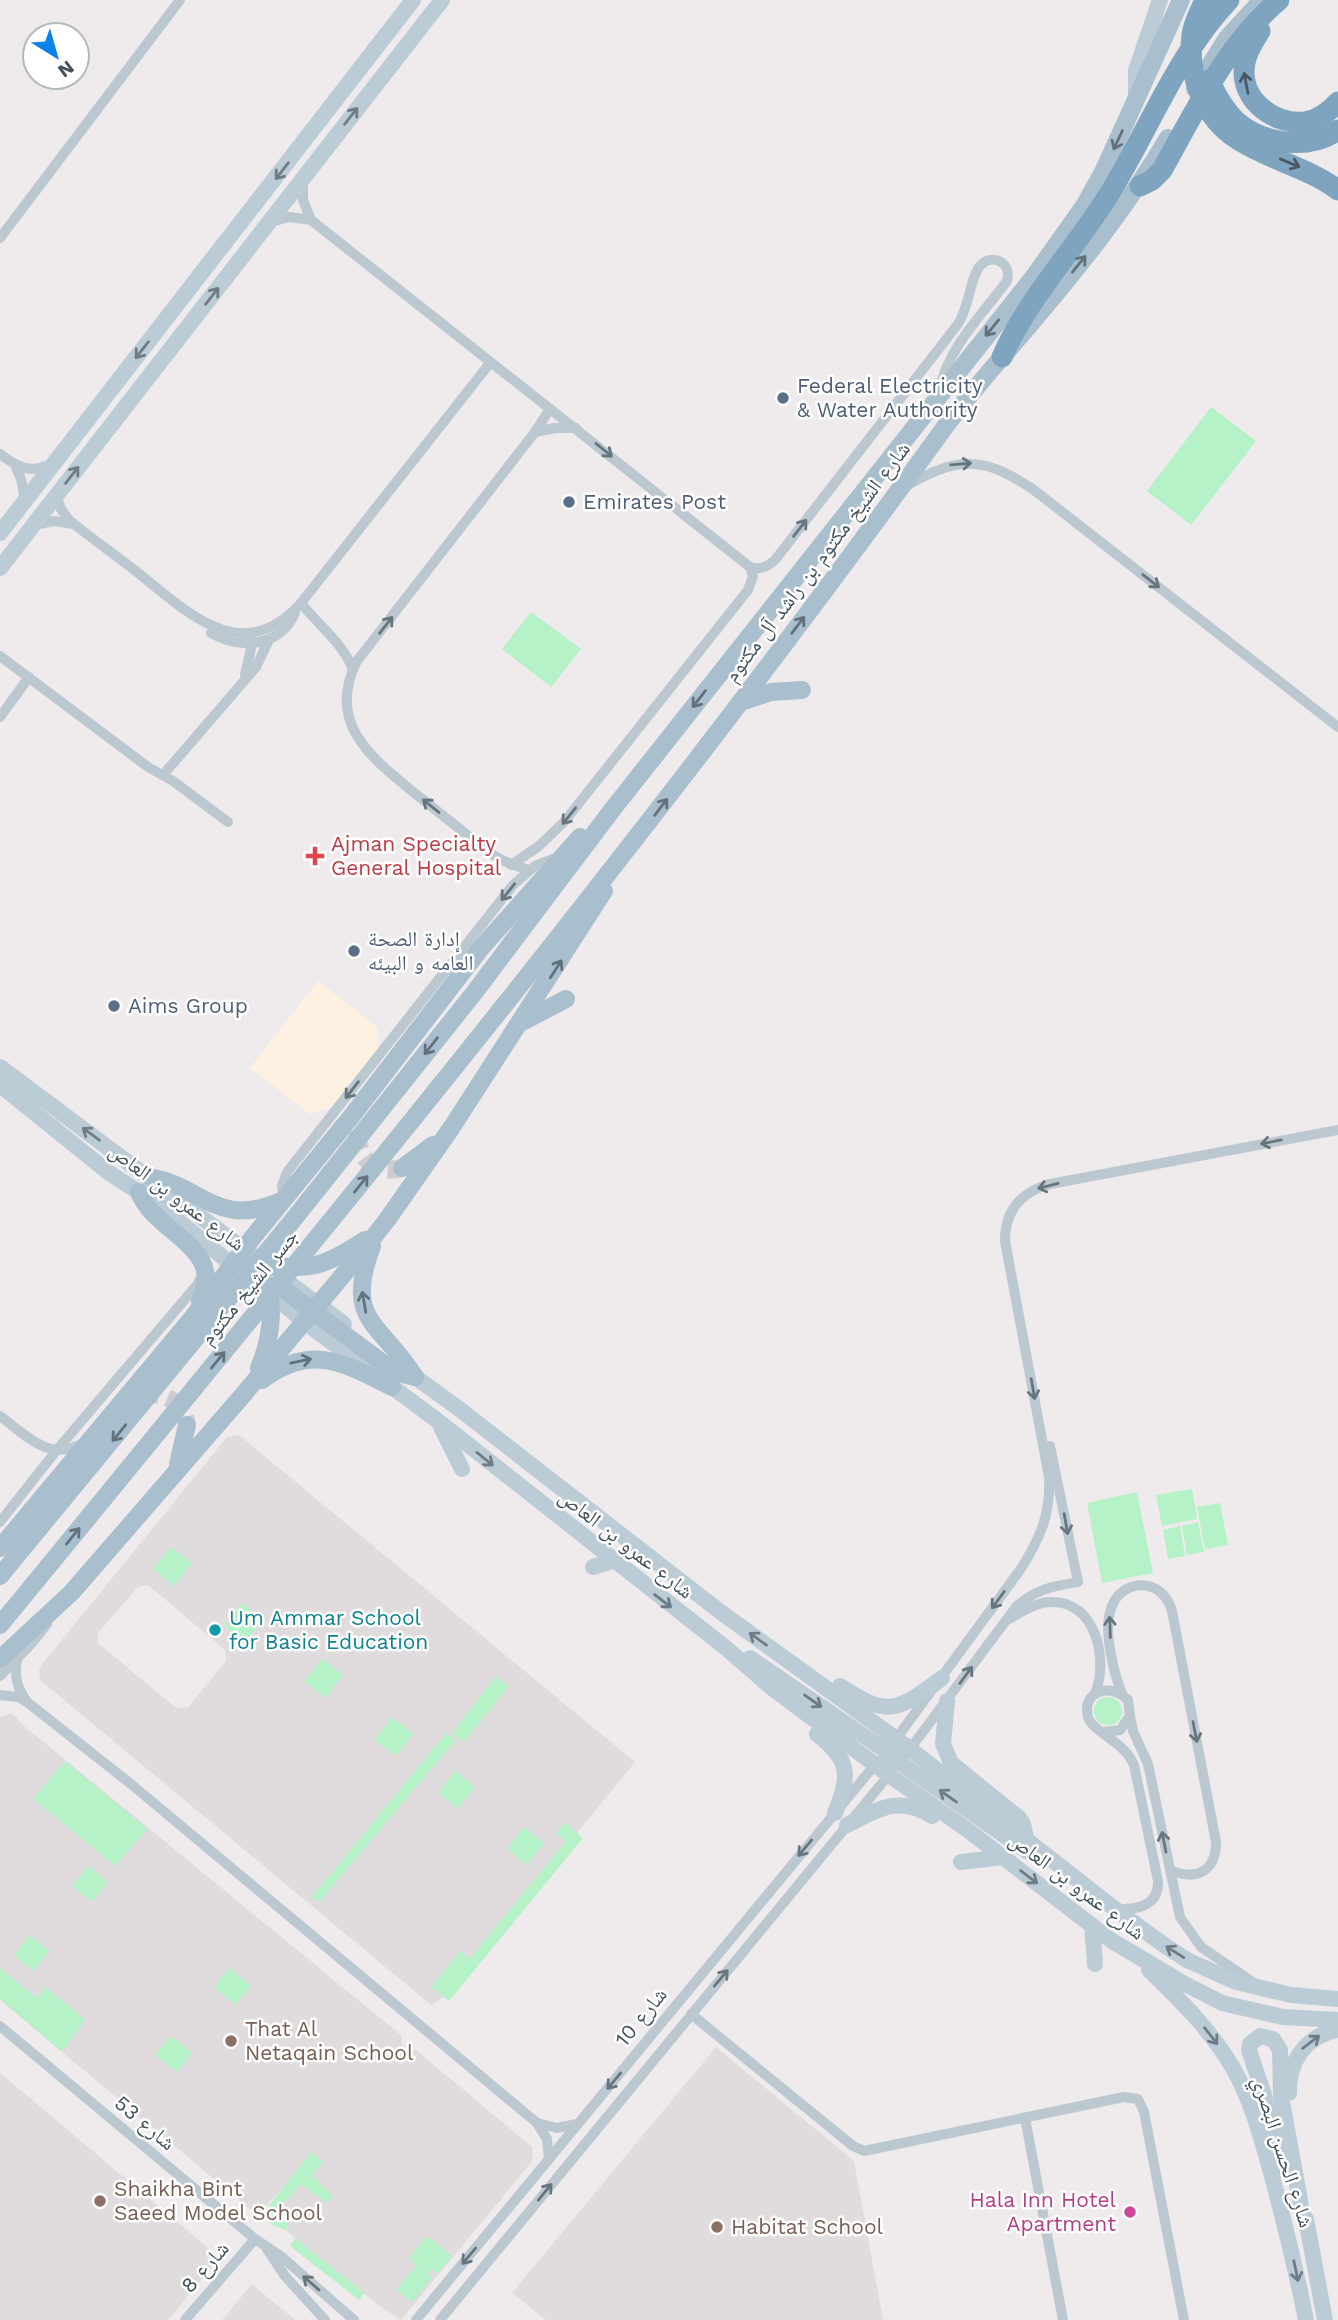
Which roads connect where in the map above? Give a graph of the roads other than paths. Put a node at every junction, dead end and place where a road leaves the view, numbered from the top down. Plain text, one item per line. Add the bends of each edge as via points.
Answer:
1 (180, 0) edge
2 (414, 0) edge
3 (431, 0) edge
4 (442, 0) edge
5 (1160, 0) edge
6 (1181, 0) edge
7 (1205, 0) edge
8 (1218, 0) edge
9 (1229, 0) edge
10 (1262, 0) edge
11 (1279, 0) edge
12 (1287, 0) edge
13 (406, 46) junction
14 (1136, 102) junction
15 (1338, 102) edge
16 (1338, 130) edge
17 (303, 178) junction
18 (1140, 186) junction
19 (1338, 190) edge
20 (311, 220) junction
21 (268, 224) junction
22 (0, 238) edge
23 (1002, 357) junction
24 (490, 363) junction
25 (938, 395) junction
26 (550, 409) junction
27 (576, 428) junction
28 (535, 432) junction
29 (0, 454) edge
30 (55, 463) junction
31 (15, 466) junction
32 (899, 490) junction
33 (56, 495) junction
34 (25, 500) junction
35 (34, 524) junction
36 (74, 524) junction
37 (0, 533) edge
38 (750, 567) junction
39 (0, 568) edge
40 (299, 606) junction
41 (250, 638) junction
42 (269, 640) junction
43 (0, 656) edge
44 (353, 670) junction
45 (29, 677) junction
46 (244, 678) junction
47 (802, 690) dead end
48 (740, 702) junction
49 (0, 717) edge
50 (1338, 727) edge
51 (163, 775) junction
52 (612, 810) junction
53 (228, 822) dead end
54 (564, 855) junction
55 (619, 860) junction
56 (511, 865) junction
57 (528, 870) junction
58 (474, 993) joint
59 (566, 999) dead end
60 (499, 1011) joint
61 (521, 1023) junction
62 (401, 1027) junction
63 (401, 1052) junction
64 (0, 1067) edge
65 (0, 1085) edge
66 (373, 1090) junction
67 (325, 1124) junction
68 (452, 1126) junction
69 (1338, 1130) edge
70 (358, 1132) tunnel mouth
71 (330, 1144) junction
72 (402, 1168) dead end
73 (145, 1185) junction
74 (284, 1199) junction
75 (378, 1231) junction
76 (243, 1250) junction
77 (232, 1265) junction
78 (204, 1266) junction
79 (271, 1279) junction
80 (222, 1294) junction
81 (193, 1317) junction
82 (311, 1318) junction
83 (271, 1326) junction
84 (415, 1377) junction
85 (392, 1387) junction
86 (248, 1388) junction
87 (141, 1395) tunnel mouth
88 (118, 1406) junction
89 (0, 1416) edge
90 (438, 1421) junction
91 (187, 1425) dead end
92 (94, 1435) junction
93 (1042, 1436) junction
94 (40, 1445) junction
95 (56, 1451) junction
96 (44, 1467) junction
97 (462, 1469) dead end
98 (176, 1471) junction
99 (0, 1522) edge
100 (0, 1548) edge
101 (612, 1561) junction
102 (593, 1567) dead end
103 (3, 1573) edge
104 (1006, 1620) junction
105 (0, 1625) edge
106 (734, 1656) junction
107 (8, 1659) edge
108 (791, 1662) junction
109 (0, 1676) edge
110 (942, 1678) junction
111 (772, 1688) junction
112 (1122, 1694) junction
113 (0, 1695) edge
114 (1095, 1695) junction
115 (947, 1700) junction
116 (27, 1702) junction
117 (1130, 1717) junction
118 (1104, 1732) junction
119 (910, 1749) junction
120 (886, 1752) junction
121 (899, 1762) junction
122 (888, 1775) junction
123 (835, 1813) junction
124 (847, 1825) junction
125 (969, 1831) junction
126 (1026, 1838) junction
127 (1047, 1856) junction
128 (1003, 1857) junction
129 (961, 1862) dead end
130 (1170, 1870) junction
131 (1115, 1909) junction
132 (1092, 1926) junction
133 (1129, 1952) junction
134 (1095, 1964) dead end
135 (1265, 1991) junction
136 (1338, 1999) edge
137 (691, 2014) junction
138 (1338, 2020) edge
139 (0, 2026) edge
140 (1338, 2030) edge
141 (1025, 2118) junction
142 (537, 2123) junction
143 (577, 2124) junction
144 (549, 2158) junction
145 (1307, 2228) junction
146 (1288, 2231) junction
147 (255, 2239) junction
148 (267, 2249) junction
149 (185, 2320) edge
150 (325, 2320) edge
151 (354, 2320) edge
152 (415, 2320) edge
153 (440, 2320) edge
154 (1063, 2320) edge
155 (1184, 2320) edge
156 (1306, 2320) edge
157 (1325, 2320) edge

1 - 22 street
2 -> 30 main road
3 - 13 main road
4 - 13 main road
5 - 14 main road via 1136,70
6 - 14 main road, شارع الشيخ مكتوم بن راشد آل مكتوم
7 -> 19 highway via 1192,33 1191,57 1195,80 1211,115 1235,138
8 - 16 highway via 1210,17 1204,58 1208,76 1228,113 1247,129 1281,141 1317,140
9 - 23 highway via 1174,73 1110,193 1026,313
10 - 18 main road, شارع الشيخ مكتوم بن راشد آل مكتوم via 1212,59
11 - 18 highway via 1235,45 1162,170
15 -> 12 highway via 1321,117 1296,122 1268,113 1248,95 1244,72 1249,49
17 -> 13 main road
14 -> 25 main road, شارع الشيخ مكتوم بن راشد آل مكتوم via 1084,206
17 - 20 street via 303,200
17 - 21 main road
23 -> 18 main road, شارع الشيخ مكتوم بن راشد آل مكتوم
20 - 21 street via 289,217
20 - 24 street
33 -> 21 main road
23 - 32 main road, شارع الشيخ مكتوم بن راشد آل مكتوم via 962,402
24 - 26 street
24 - 40 street
38 -> 25 street via 766,567 775,560 958,324 979,268 999,260 1007,267 1007,281 951,356
25 -> 52 main road, شارع الشيخ مكتوم بن راشد آل مكتوم
26 - 27 street
26 - 28 street
27 - 28 street
27 -> 38 street
44 -> 28 street
29 - 31 street
30 - 31 street via 35,469
30 - 34 main road
31 - 34 street
48 -> 32 main road, شارع الشيخ مكتوم بن راشد آل مكتوم
32 -> 50 street via 948,466 978,463 1005,471
33 - 35 main road
33 - 36 street
34 - 37 main road
35 - 36 street
35 - 39 main road
36 - 41 street via 216,636 237,642
38 -> 56 street via 753,576 748,590 564,822
40 - 41 street
40 - 42 street via 288,626
40 - 44 street via 343,651
41 - 42 street
41 - 46 street
42 - 46 street via 261,661
43 - 45 street
56 -> 44 street via 490,853 366,750 351,726 347,708
45 - 49 street
45 - 51 street
46 - 51 street
47 - 48 main road via 771,692
55 -> 48 main road, شارع الشيخ مكتوم بن راشد آل مكتوم
51 - 53 street
52 - 54 main road
52 - 58 main road, شارع الشيخ مكتوم بن راشد آل مكتوم
54 - 57 street
54 - 63 main road via 481,948
55 - 60 main road, شارع الشيخ مكتوم بن راشد آل مكتوم
61 -> 55 main road via 594,910
56 - 57 street
57 -> 62 street
58 -> 103 main road, جسر الشيخ مكتوم
59 - 61 main road
105 -> 60 main road, جسر الشيخ مكتوم
61 - 68 main road
62 - 63 main road
62 -> 67 street
63 - 66 main road
73 -> 64 main road, شارع عمرو بن العاص
65 - 73 main road, شارع عمرو بن العاص via 108,1172
66 - 70 main road
66 - 71 main road
67 - 71 main road
67 - 74 street via 284,1176
68 - 72 main road
68 - 75 main road
69 -> 93 street via 1050,1184 1016,1203 1005,1227 1005,1241
71 - 74 main road
73 - 74 main road via 172,1183 208,1203 233,1210 259,1208
73 - 76 main road, شارع عمرو بن العاص
73 - 77 main road, شارع عمرو بن العاص via 169,1213
73 - 78 main road via 150,1211 197,1253
74 - 76 main road
74 - 79 main road via 272,1234
75 - 79 main road via 329,1262
75 - 82 main road
84 -> 75 main road via 372,1326 364,1307 363,1277
76 - 77 main road
76 - 79 main road
77 - 79 main road
77 - 81 main road
78 - 81 main road via 206,1288
78 - 95 street via 197,1285
79 - 80 main road
79 - 82 main road
79 - 83 main road
80 - 81 main road
80 - 83 main road via 241,1292 258,1300
81 - 88 main road
82 - 84 main road via 399,1374
82 - 85 main road, شارع عمرو بن العاص
82 - 86 main road
83 - 86 main road
108 -> 84 main road, شارع عمرو بن العاص
86 -> 85 main road via 285,1366 309,1359 342,1363
85 - 90 main road, شارع عمرو بن العاص
86 - 98 main road
87 - 88 main road
88 - 92 main road
89 - 94 street
90 - 97 main road
90 -> 101 main road, شارع عمرو بن العاص
91 - 98 main road
92 - 95 street via 71,1449
92 - 100 main road
93 -> 104 street, شارع 10 via 1052,1452 1078,1582 1034,1592
93 -> 110 street, شارع 10 via 1050,1493 1038,1541
94 - 95 street
94 - 96 street
95 - 96 street
96 - 99 street
98 - 107 main road
101 - 102 main road
101 -> 106 main road, شارع عمرو بن العاص
104 - 114 street via 1048,1602 1080,1612 1097,1642 1101,1676
115 -> 104 street, شارع 10
106 - 111 main road, شارع عمرو بن العاص
106 -> 120 main road via 756,1661
107 - 109 street
107 - 116 street
108 - 110 main road via 811,1667 856,1697 882,1707 900,1706
108 - 120 main road, شارع عمرو بن العاص
110 - 120 street, شارع 10
111 - 120 main road, شارع عمرو بن العاص
111 - 123 main road via 779,1703 827,1741 845,1765 845,1784
112 - 114 street via 1109,1690
112 - 117 street
112 -> 130 street via 1108,1623 1110,1609 1129,1589 1151,1586 1169,1600 1172,1611 1216,1842 1214,1857 1204,1871 1188,1876
113 - 116 street
114 - 118 street via 1088,1716 1096,1729
115 - 119 street, شارع 10
115 - 126 main road via 943,1744 951,1763 1019,1818
116 - 142 street
117 - 118 street via 1120,1730
130 -> 117 street via 1149,1764
118 - 131 street via 1125,1749 1134,1765 1158,1881 1156,1895 1146,1905
119 - 120 main road, شارع عمرو بن العاص
119 - 121 street, شارع 10
119 - 126 main road, شارع عمرو بن العاص
120 - 121 main road via 887,1761
120 - 122 main road, شارع عمرو بن العاص
120 - 123 street, شارع 10
121 - 122 street, شارع 10
127 -> 121 main road via 1028,1853
122 - 124 street, شارع 10
122 - 125 main road, شارع عمرو بن العاص
123 -> 143 street, شارع 10
124 - 125 main road via 880,1808 904,1805 926,1812 956,1831
137 -> 124 street, شارع 10
125 - 128 main road, شارع عمرو بن العاص
126 - 127 main road, شارع عمرو بن العاص
127 - 131 main road, شارع عمرو بن العاص
128 - 129 main road
128 -> 132 main road, شارع عمرو بن العاص
130 - 135 street via 1180,1917 1193,1938
135 -> 131 main road, شارع عمرو بن العاص via 1187,1959
132 - 133 main road, شارع عمرو بن العاص
132 - 134 main road
133 - 138 main road, شارع عمرو بن العاص via 1204,1995 1243,2009
133 -> 146 main road, شارع الحسن البصري via 1206,2028 1233,2067 1253,2111
135 - 136 main road, شارع عمرو بن العاص
137 - 141 street via 864,2151
153 -> 137 street, شارع 10
139 - 147 street, شارع 53
145 -> 140 main road, شارع الحسن البصري via 1289,2078 1297,2055 1307,2044
141 - 154 street
141 - 155 street via 1131,2096 1142,2105
142 - 143 street via 557,2128
142 - 144 street via 547,2139
143 - 144 street, شارع 10
144 -> 152 street, شارع 10
145 - 146 main road via 1281,2096 1280,2050 1273,2039 1260,2036 1249,2050 1267,2104
145 - 157 main road, شارع الحسن البصري
146 -> 156 main road, شارع الحسن البصري
147 - 148 street, شارع 53
147 - 149 street, شارع 8
148 - 150 street, شارع 53 via 285,2277
151 -> 148 street, شارع 53

